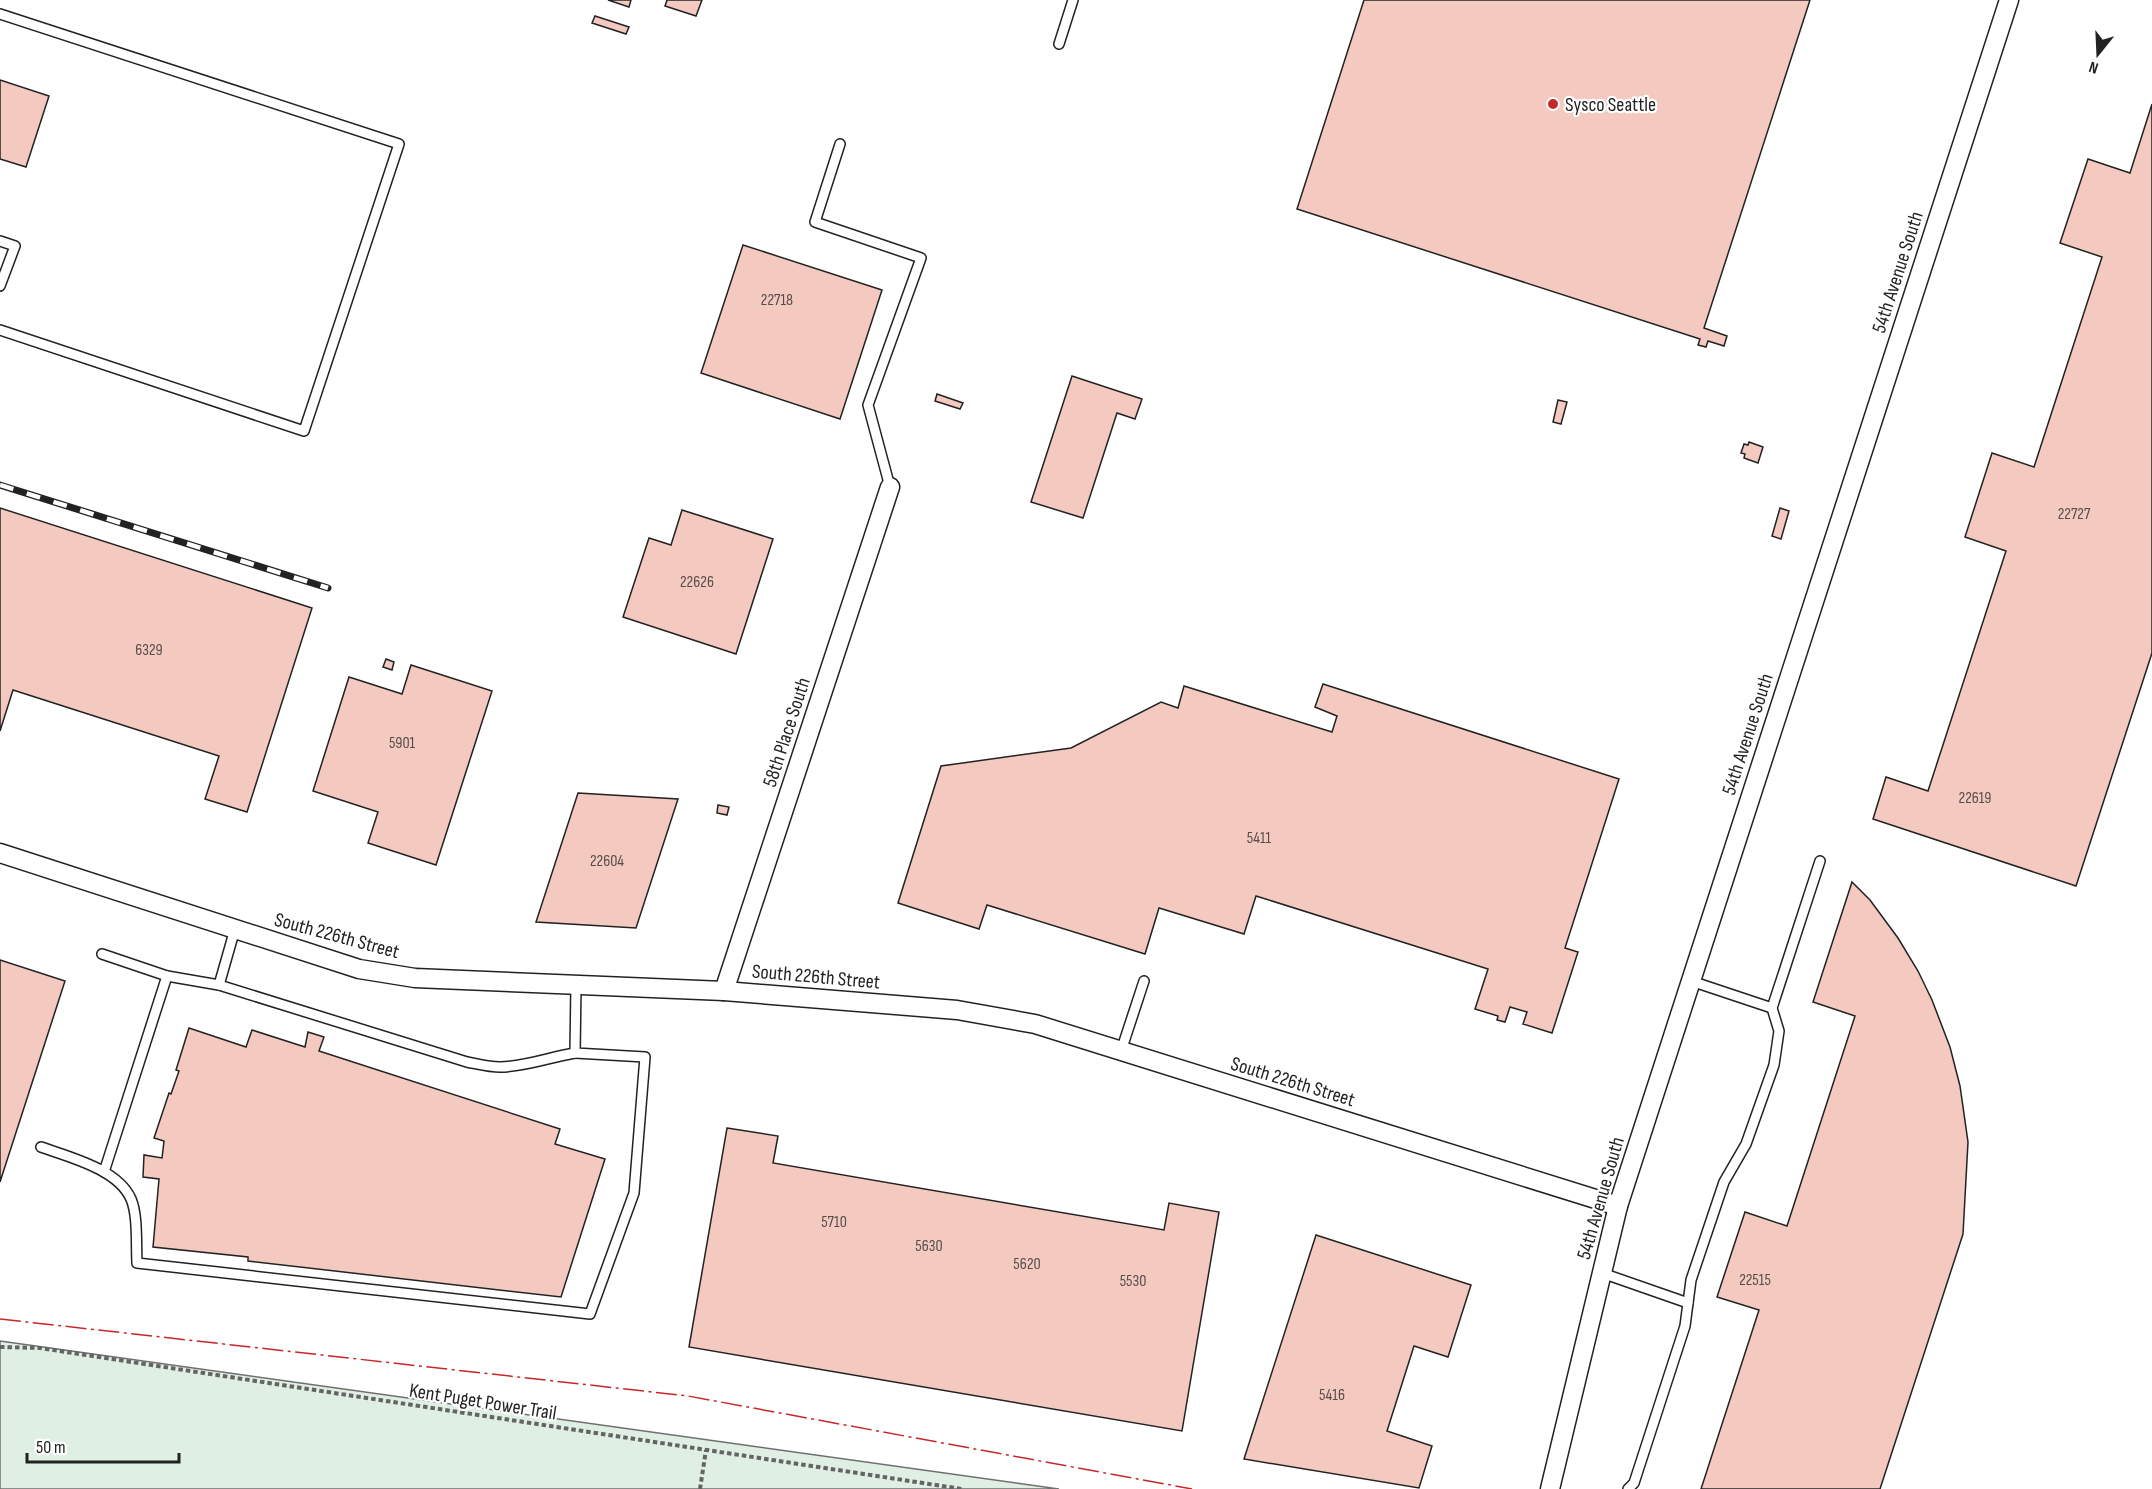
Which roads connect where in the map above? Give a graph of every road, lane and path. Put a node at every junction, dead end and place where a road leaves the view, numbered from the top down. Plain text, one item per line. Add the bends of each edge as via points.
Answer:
1 (1073, 0) edge
2 (2009, 0) edge
3 (0, 14) edge
4 (1059, 44) dead end
5 (840, 144) dead end
6 (0, 242) edge
7 (0, 286) edge
8 (0, 330) edge
9 (890, 486) joint
10 (0, 853) edge
11 (1820, 861) dead end
12 (235, 929) junction
13 (102, 954) dead end
14 (167, 976) junction
15 (1144, 981) dead end
16 (1691, 981) junction
17 (576, 985) junction
18 (219, 986) junction
19 (724, 991) junction
20 (1772, 1008) junction
21 (1121, 1051) junction
22 (575, 1053) junction
23 (41, 1147) dead end
24 (104, 1172) junction
25 (1618, 1206) junction
26 (1602, 1273) junction
27 (1688, 1303) junction
28 (0, 1347) edge
29 (706, 1450) junction
30 (700, 1489) edge
31 (962, 1489) edge
32 (1550, 1489) edge
33 (1628, 1489) edge

1 - 4 lane
2 - 16 street, 54th Avenue South
3 - 8 lane via 399,144 304,431
5 - 9 lane via 815,222 921,258 868,405
6 - 7 lane via 15,246
9 - 19 street, 58th Place South
10 - 12 street, South 226th Street
11 - 20 lane
12 - 17 street, South 226th Street via 359,969 415,978
12 - 18 lane
13 - 14 lane
14 - 18 lane
14 - 24 lane
15 - 21 lane
16 - 20 lane
16 - 25 street, 54th Avenue South
17 - 19 street, South 226th Street
17 - 22 lane
18 - 22 lane via 467,1062 501,1067
19 - 21 street, South 226th Street via 957,1010 1035,1024
20 - 27 lane via 1779,1031 1774,1065 1746,1144 1724,1182 1691,1280
21 - 25 street, South 226th Street
22 - 24 lane via 645,1057 634,1193 590,1314 137,1263 131,1199 122,1185
23 - 24 lane
25 - 26 street, 54th Avenue South
26 - 27 lane
26 - 32 street, 54th Avenue South
27 - 33 lane via 1678,1348 1634,1483
28 - 29 path, Kent Puget Power Trail via 40,1348
29 - 30 path
29 - 31 path, Kent Puget Power Trail

